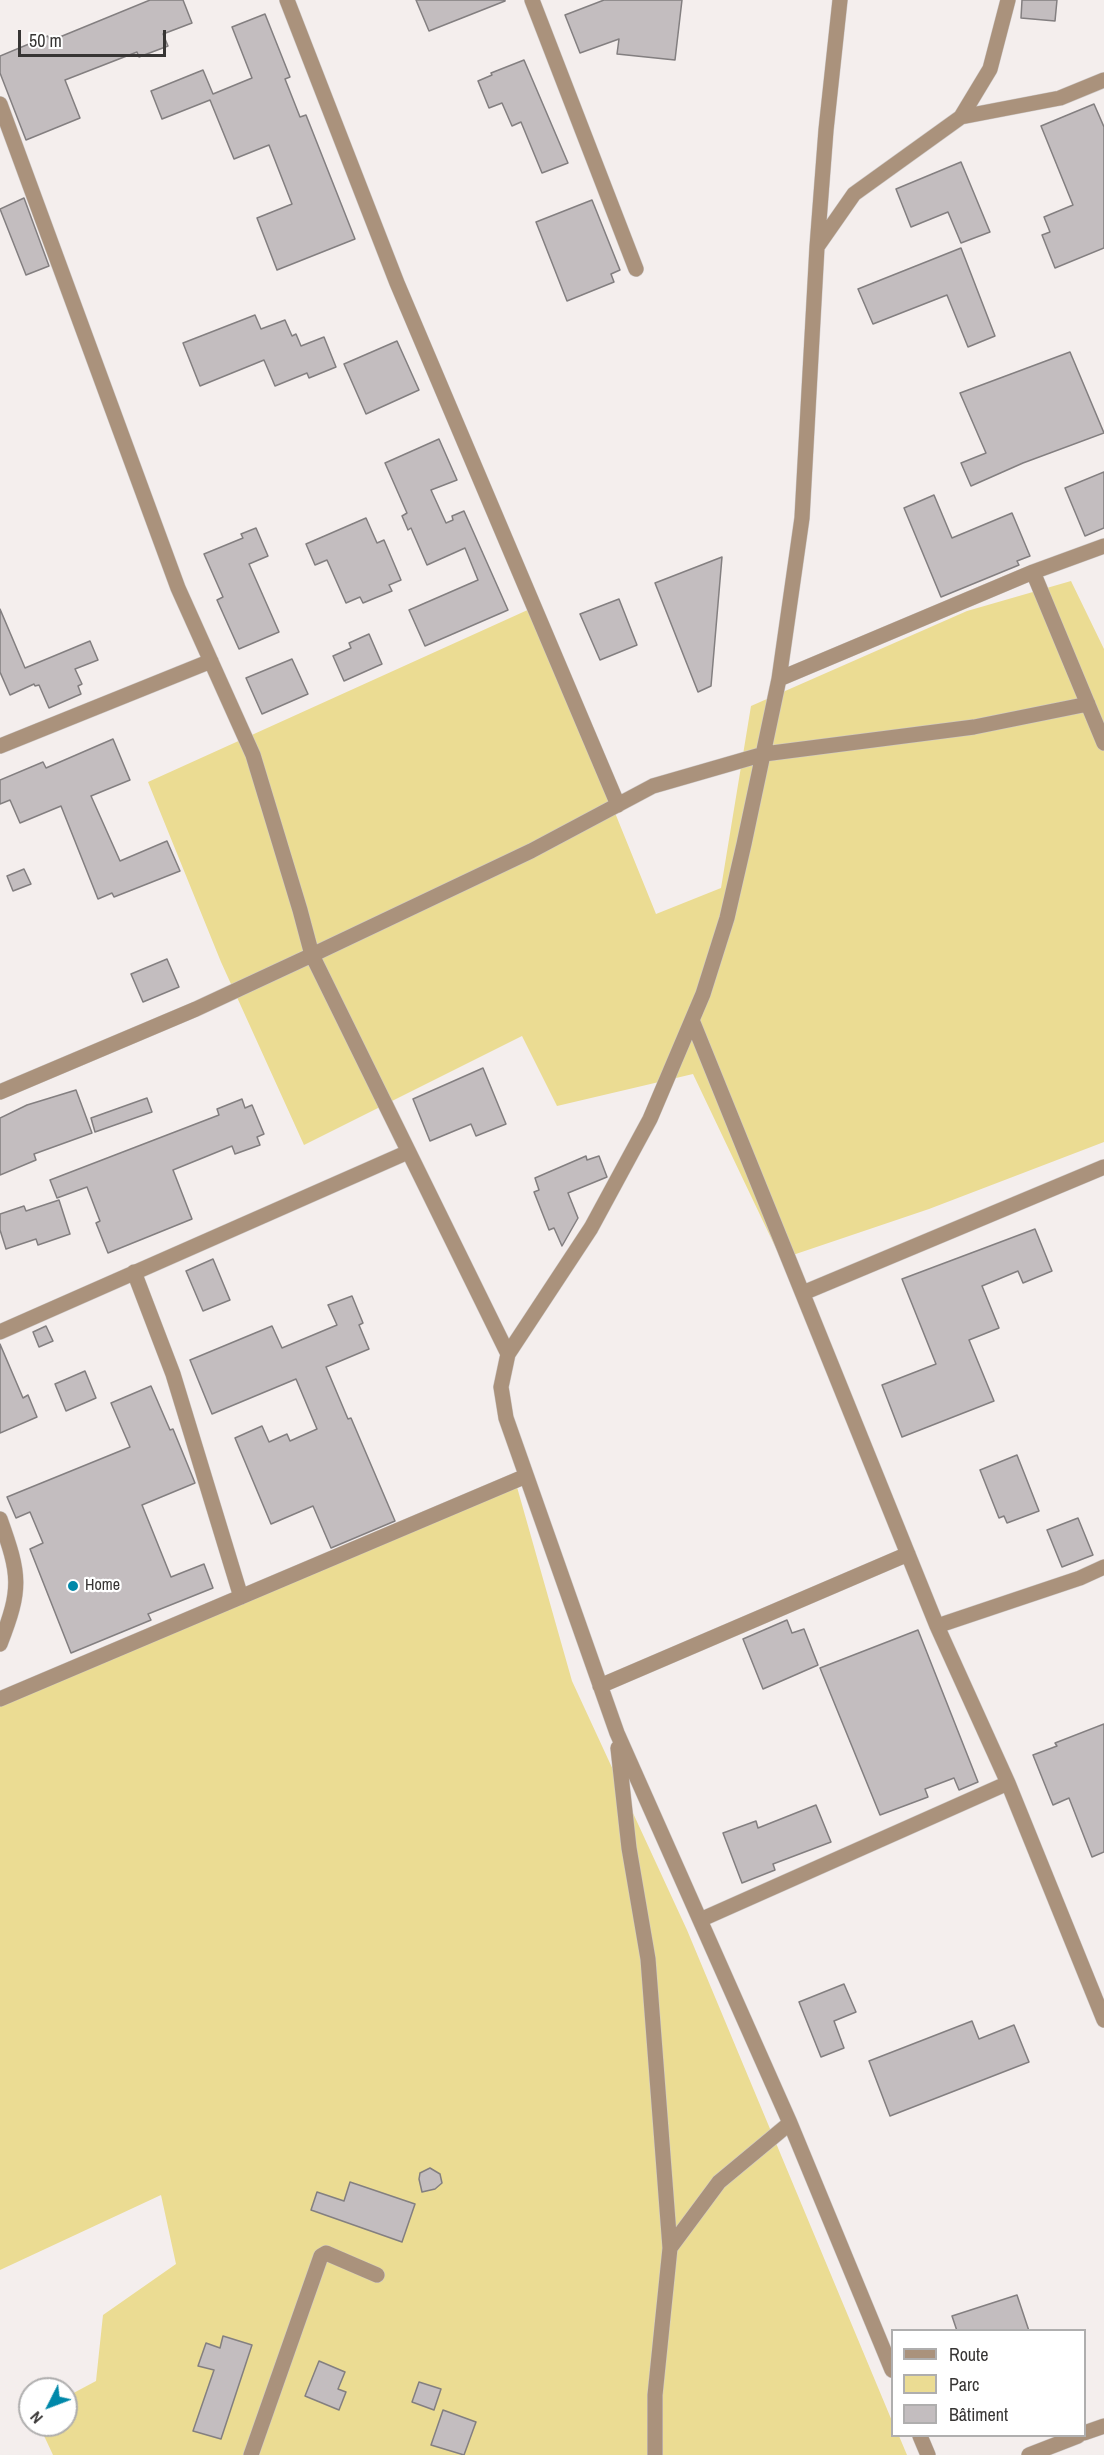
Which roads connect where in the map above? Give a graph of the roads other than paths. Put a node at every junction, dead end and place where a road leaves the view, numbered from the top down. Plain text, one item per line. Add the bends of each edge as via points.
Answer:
1 (287, 0) edge
2 (532, 0) edge
3 (840, 0) edge
4 (1008, 0) edge
5 (1104, 80) edge
6 (0, 104) edge
7 (961, 117) junction
8 (817, 248) junction
9 (636, 269) dead end
10 (1104, 546) edge
11 (1033, 572) junction
12 (211, 661) junction
13 (779, 679) junction
14 (1088, 704) junction
15 (1104, 743) edge
16 (0, 746) edge
17 (764, 754) junction
18 (618, 805) junction
19 (312, 955) junction
20 (692, 1020) junction
21 (0, 1092) edge
22 (408, 1152) junction
23 (1104, 1167) edge
24 (134, 1272) junction
25 (803, 1293) junction
26 (0, 1332) edge
27 (508, 1354) junction
28 (526, 1476) junction
29 (0, 1519) edge
30 (908, 1554) junction
31 (1104, 1567) edge
32 (241, 1597) junction
33 (937, 1626) junction
34 (0, 1644) edge
35 (600, 1686) junction
36 (0, 1699) edge
37 (617, 1732) junction
38 (1008, 1783) junction
39 (700, 1920) junction
40 (1104, 2019) edge
41 (790, 2122) junction
42 (670, 2248) junction
43 (376, 2275) dead end
44 (891, 2368) edge
45 (1104, 2426) edge
46 (1086, 2432) edge
47 (920, 2437) edge
48 (1075, 2437) edge
49 (250, 2455) edge
50 (655, 2455) edge
51 (928, 2455) edge
52 (1029, 2455) edge

1 - 18 street via 397,283
2 - 9 street
3 - 8 street
4 - 7 street via 990,69
5 - 7 street via 1060,98
6 - 12 street via 174,577
7 - 8 street via 854,194
8 - 13 street via 802,518
10 - 11 street
11 - 13 street
11 - 14 street
12 - 16 street
12 - 19 street via 253,755
13 - 17 street
14 - 15 street
14 - 17 street via 974,728
17 - 18 street via 654,786
17 - 20 street via 727,918
18 - 19 street via 531,851
19 - 21 street
19 - 22 street
20 - 25 street
20 - 27 street via 650,1119 591,1228
22 - 24 street
22 - 27 street
23 - 25 street
24 - 26 street
24 - 32 street via 173,1374
25 - 30 street
27 - 28 street via 501,1387 506,1418
28 - 32 street
28 - 35 street
29 - 34 street via 15,1561 17,1592
30 - 33 street
30 - 35 street
31 - 33 street
32 - 36 street
33 - 38 street
35 - 37 street
37 - 39 street
37 - 42 street via 629,1848 648,1959
38 - 39 street
38 - 40 street
39 - 41 street
41 - 42 street via 719,2182
41 - 44 street
42 - 50 street via 655,2395
43 - 49 street via 326,2253 321,2256
45 - 46 street
47 - 51 street
48 - 52 street

